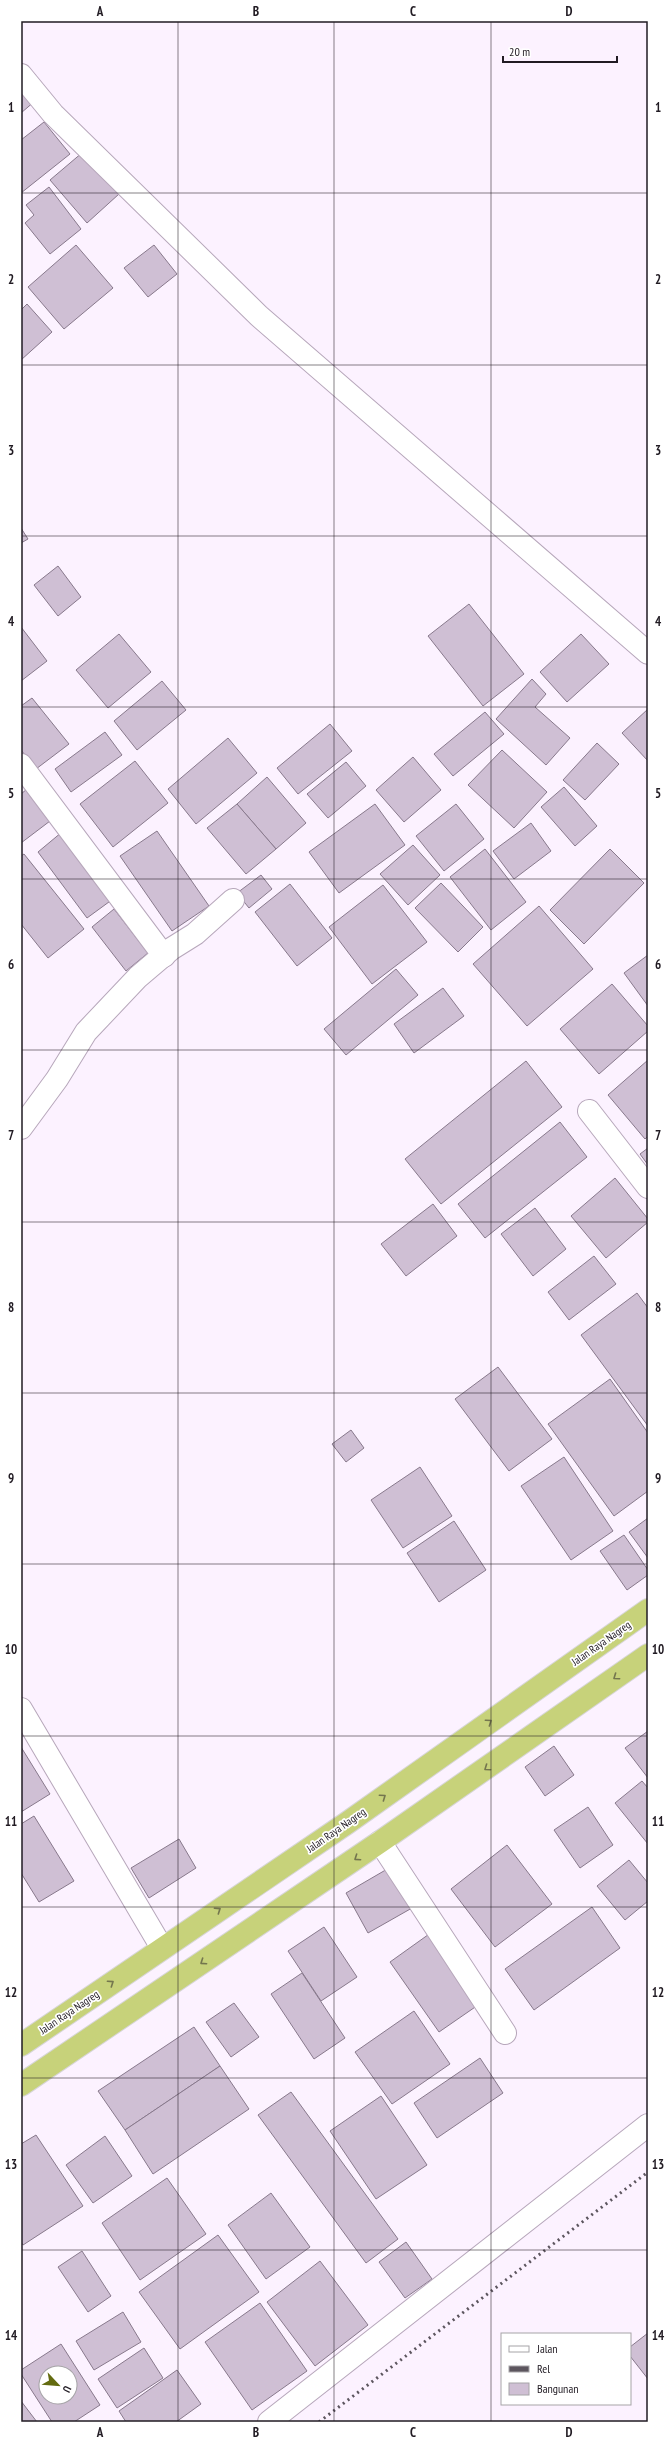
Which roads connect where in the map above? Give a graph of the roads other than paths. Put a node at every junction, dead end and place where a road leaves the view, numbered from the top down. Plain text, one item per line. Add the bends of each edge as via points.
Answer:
1 (21, 75) edge
2 (648, 653) edge
3 (21, 765) edge
4 (233, 900) dead end
5 (164, 956) junction
6 (589, 1111) dead end
7 (21, 1128) edge
8 (648, 1186) edge
9 (648, 1610) edge
10 (648, 1655) edge
11 (21, 1710) edge
12 (380, 1842) junction
13 (162, 1948) junction
14 (505, 2033) dead end
15 (21, 2045) edge
16 (21, 2085) edge
17 (648, 2125) edge
18 (269, 2422) edge

1 - 2 street via 53,114 259,316
3 - 5 street
4 - 5 street via 195,934
5 - 7 street via 138,977 86,1032 57,1079
6 - 8 street
13 -> 9 highway, Jalan Raya Nagreg via 346,1823
10 -> 12 highway
11 - 13 street
12 - 14 street
12 -> 16 highway
15 -> 13 highway, Jalan Raya Nagreg
17 - 18 street

